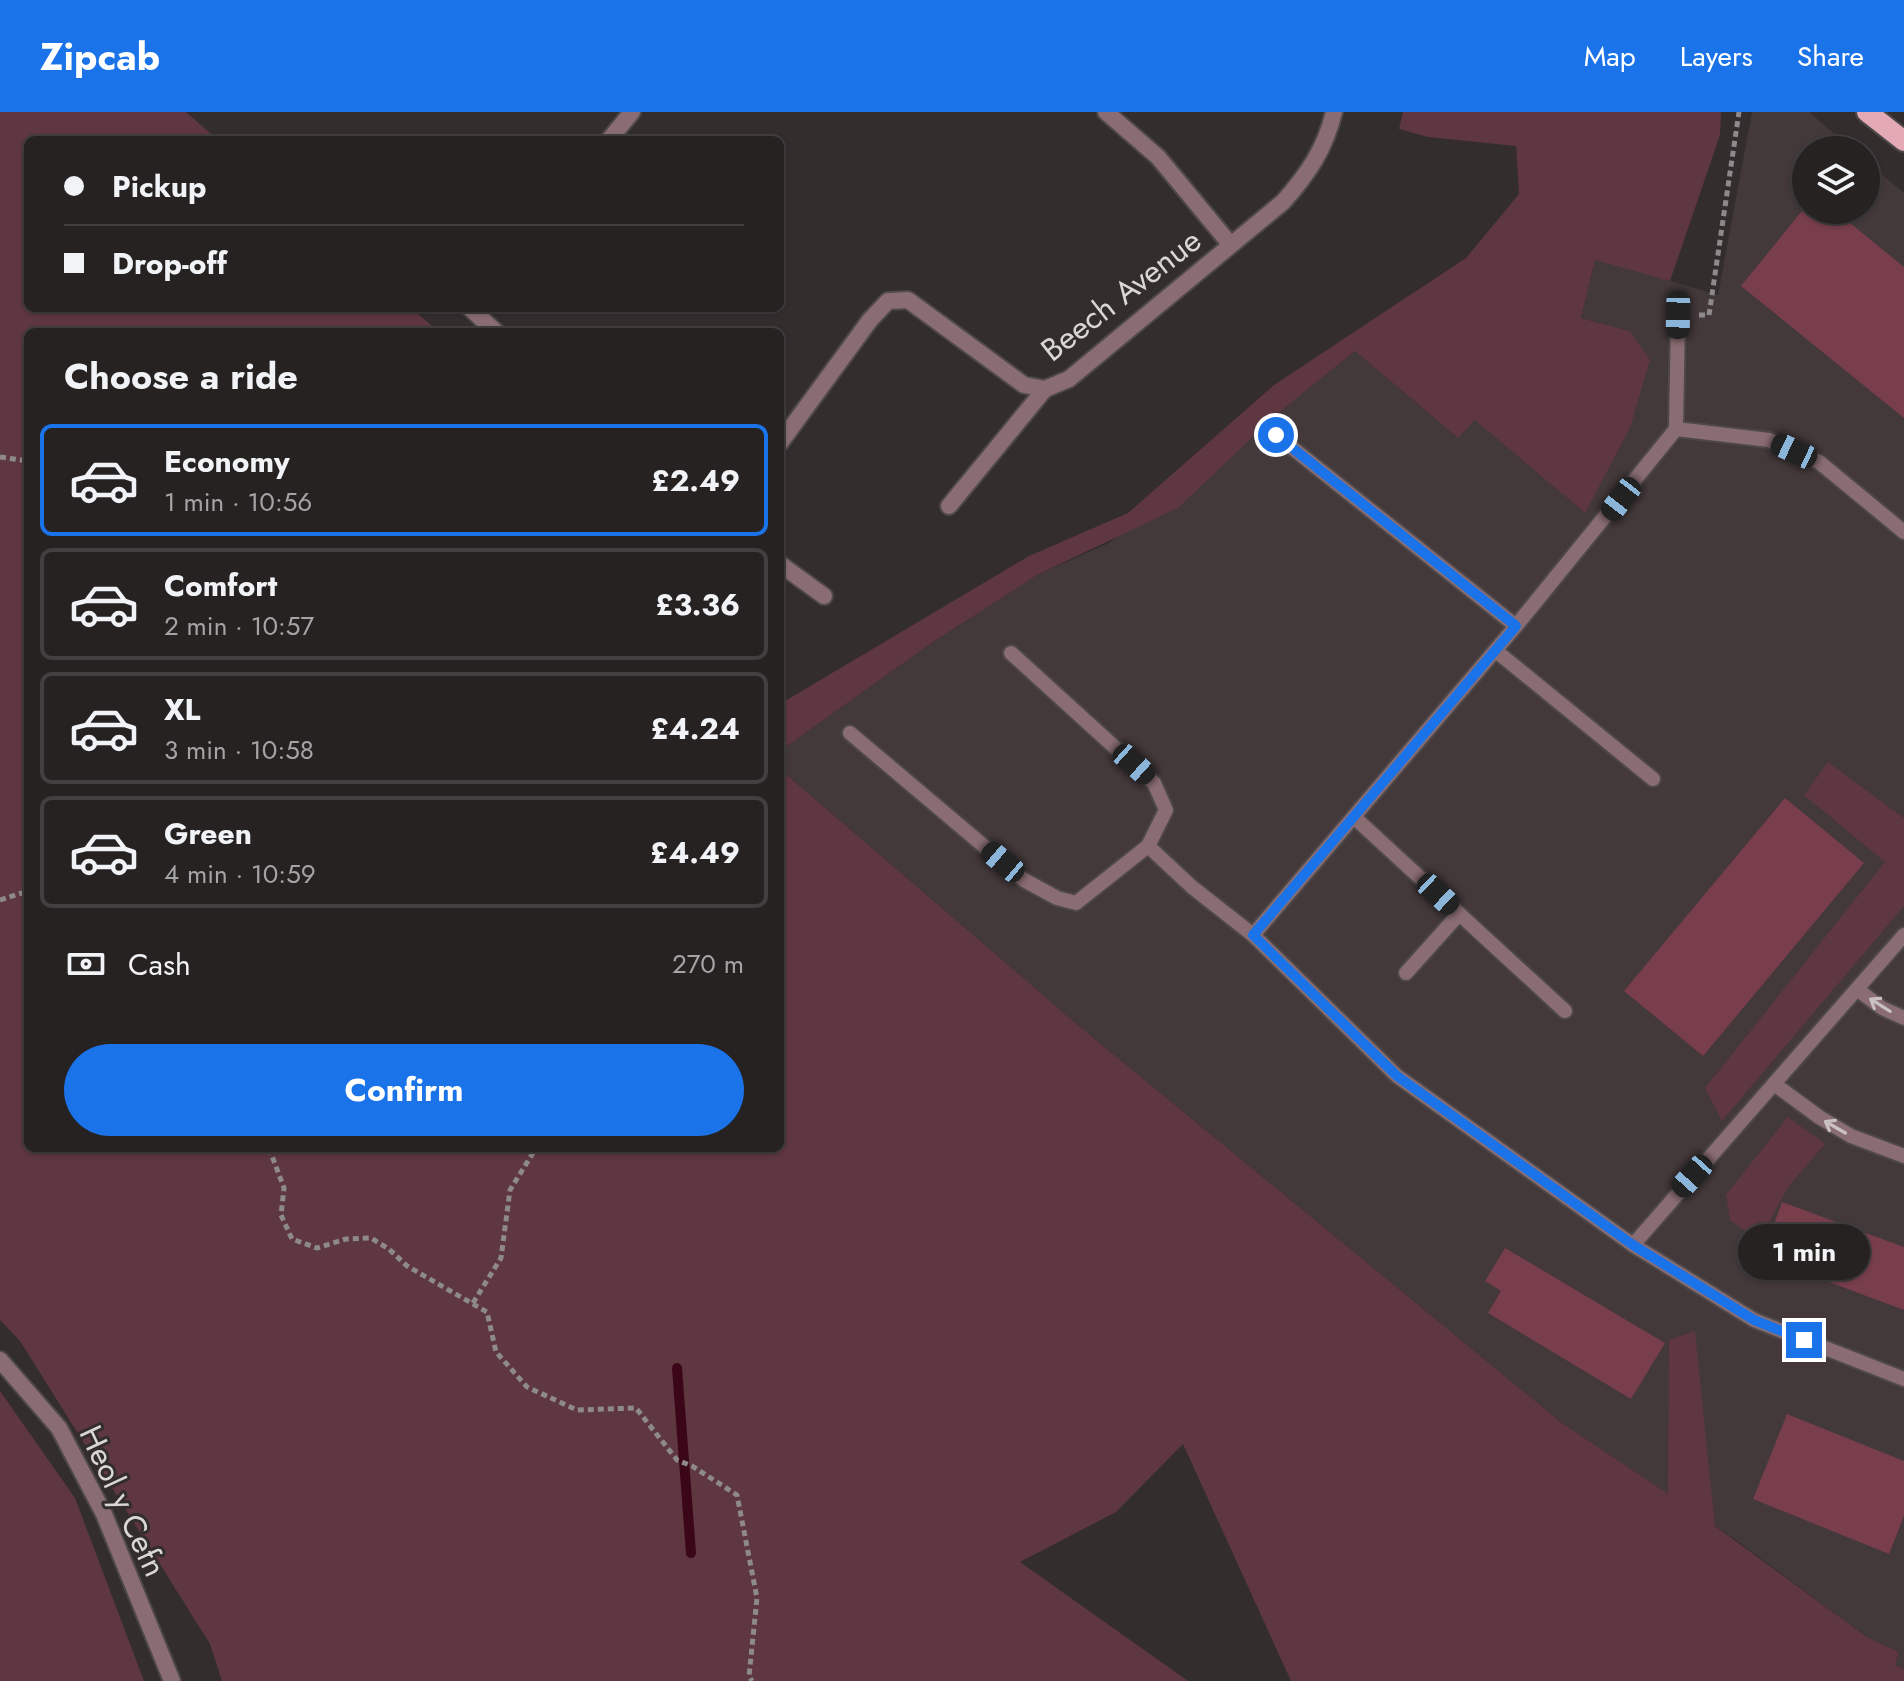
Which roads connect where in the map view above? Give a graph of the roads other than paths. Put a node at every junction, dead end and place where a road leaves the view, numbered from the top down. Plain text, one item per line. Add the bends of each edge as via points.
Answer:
1 (1106, 112) edge
2 (1334, 112) edge
3 (1867, 112) edge
4 (629, 113) edge
5 (612, 136) edge
6 (1904, 141) edge
7 (1230, 244) junction
8 (474, 312) edge
9 (1678, 315) road end
10 (492, 328) edge
11 (1045, 389) junction
12 (1676, 429) junction
13 (1276, 435) dead end
14 (784, 438) edge
15 (949, 506) dead end
16 (1904, 532) edge
17 (784, 567) edge
18 (824, 596) dead end
19 (1516, 626) junction
20 (1496, 651) junction
21 (1011, 653) dead end
22 (850, 733) dead end
23 (1653, 779) dead end
24 (1354, 817) junction
25 (1148, 846) junction
26 (1459, 914) junction
27 (1253, 935) junction
28 (1904, 935) edge
29 (1406, 973) dead end
30 (1858, 990) junction
31 (1565, 1011) dead end
32 (1904, 1018) edge
33 (1774, 1084) junction
34 (1904, 1156) edge
35 (1633, 1245) junction
36 (0, 1360) edge
37 (1904, 1379) edge
38 (172, 1681) edge

1 - 7 street via 1158,157
2 - 7 street, Beech Avenue via 1311,171 1283,202
3 - 6 main road
4 - 5 street
7 - 11 street, Beech Avenue via 1069,379
8 - 10 street
9 - 12 lane
11 - 14 street, Beech Avenue via 1024,385 908,300 888,301
11 - 15 street
12 - 16 lane via 1782,445 1819,462
12 - 19 lane
13 - 19 lane
17 - 18 street
19 - 20 lane
20 - 23 lane
20 - 24 lane
21 - 25 lane via 1154,783 1166,810
22 - 25 lane via 1024,880 1057,898 1076,903
24 - 26 lane
24 - 27 lane
25 - 27 lane
26 - 29 lane
26 - 31 lane
27 - 35 lane via 1397,1076
28 - 30 lane
32 -> 30 lane
30 - 33 lane
34 -> 33 lane via 1851,1136
33 - 35 lane
35 - 37 lane via 1754,1320
36 - 38 street, Heol y Cefn via 59,1428 104,1514

